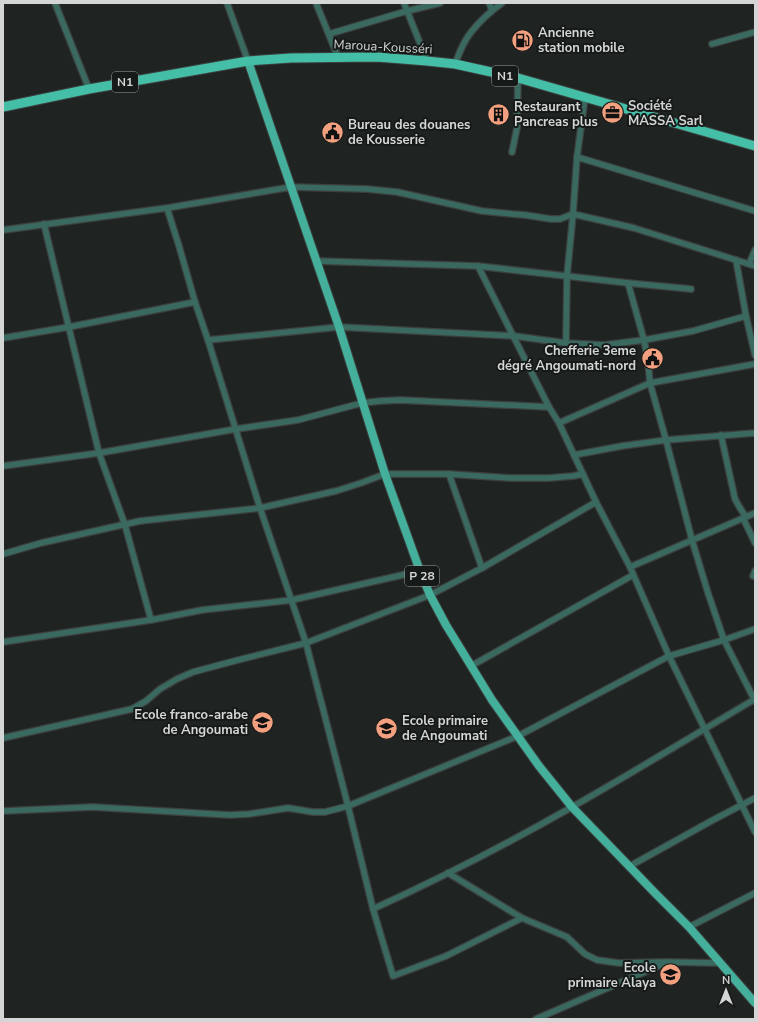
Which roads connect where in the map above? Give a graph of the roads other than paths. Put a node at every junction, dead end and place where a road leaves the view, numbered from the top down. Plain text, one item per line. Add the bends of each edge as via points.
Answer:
1 (55, 3) edge
2 (226, 3) edge
3 (316, 3) edge
4 (404, 3) edge
5 (440, 3) edge
6 (489, 3) edge
7 (502, 3) edge
8 (492, 10) junction
9 (407, 11) junction
10 (755, 32) edge
11 (329, 34) junction
12 (712, 44) dead end
13 (338, 57) junction
14 (426, 60) junction
15 (248, 61) junction
16 (455, 64) junction
17 (518, 78) junction
18 (89, 89) junction
19 (585, 97) junction
20 (3, 107) edge
21 (755, 146) edge
22 (512, 152) dead end
23 (577, 157) junction
24 (291, 187) junction
25 (167, 208) junction
26 (755, 211) edge
27 (573, 214) junction
28 (44, 224) junction
29 (3, 230) edge
30 (755, 250) edge
31 (736, 260) junction
32 (316, 261) junction
33 (752, 265) edge
34 (478, 266) junction
35 (567, 276) junction
36 (628, 283) junction
37 (691, 289) dead end
38 (195, 302) junction
39 (746, 316) junction
40 (339, 327) junction
41 (69, 328) junction
42 (514, 336) junction
43 (3, 338) edge
44 (208, 340) junction
45 (644, 340) junction
46 (566, 343) junction
47 (755, 355) edge
48 (755, 364) edge
49 (650, 383) junction
50 (362, 403) junction
51 (549, 407) junction
52 (559, 423) junction
53 (236, 429) junction
54 (755, 433) edge
55 (721, 435) junction
56 (666, 440) junction
57 (99, 454) junction
58 (574, 455) junction
59 (3, 466) edge
60 (385, 474) junction
61 (449, 474) junction
62 (583, 474) junction
63 (596, 502) junction
64 (260, 508) junction
65 (755, 513) edge
66 (744, 518) junction
67 (125, 526) junction
68 (692, 540) junction
69 (755, 542) edge
70 (3, 554) edge
71 (630, 567) junction
72 (482, 568) junction
73 (420, 571) junction
74 (633, 575) junction
75 (430, 595) junction
76 (292, 600) junction
77 (150, 620) junction
78 (755, 629) edge
79 (724, 640) junction
80 (3, 642) edge
81 (306, 643) junction
82 (669, 656) junction
83 (471, 666) junction
84 (755, 700) edge
85 (705, 729) junction
86 (518, 736) junction
87 (3, 738) edge
88 (755, 798) edge
89 (742, 804) junction
90 (348, 806) junction
91 (572, 807) junction
92 (3, 811) edge
93 (755, 832) edge
94 (630, 866) junction
95 (448, 873) junction
96 (755, 893) edge
97 (372, 909) junction
98 (522, 918) junction
99 (690, 927) junction
100 (666, 962) junction
101 (719, 963) junction
102 (752, 993) edge
103 (755, 1003) edge
104 (536, 1019) edge

1 - 18 street
2 - 15 street
3 - 11 street
4 - 9 street
5 - 9 street
6 - 8 street
7 - 8 street
8 - 16 street via 471,32
9 - 11 street
9 - 14 street
10 - 12 street
11 - 13 street
13 - 14 highway, Maroua-Kousséri / N1
13 - 15 highway, Maroua-Kousséri / N1
14 - 16 highway, Maroua-Kousséri / N1
15 - 18 highway, Maroua-Kousséri / N1
15 - 24 main road, P 28
16 - 17 highway, Maroua-Kousséri / N1
17 - 19 highway, Maroua-Kousséri / N1
17 - 22 street via 517,128
18 - 20 highway, Maroua-Kousséri / N1
19 - 21 highway, Maroua-Kousséri / N1
19 - 23 street
23 - 26 street
23 - 27 street
24 - 25 street
24 - 27 street via 390,191 482,211 551,219
24 - 32 main road, P 28
25 - 28 street
25 - 38 street
27 - 31 street via 634,228
27 - 35 street
28 - 29 street
28 - 41 street
30 - 33 street
31 - 33 street
31 - 39 street
32 - 34 street
32 - 40 main road, P 28
34 - 35 street
34 - 42 street
35 - 36 street
35 - 46 street
36 - 37 street
36 - 45 street
38 - 41 street
38 - 44 street
39 - 45 street via 692,331
39 - 47 street
40 - 42 street
40 - 44 street
40 - 50 main road, P 28
41 - 43 street
41 - 57 street
42 - 46 street
42 - 51 street
44 - 53 street
45 - 46 street via 604,345
45 - 49 street
48 - 49 street
49 - 52 street
49 - 56 street
50 - 51 street via 400,400
50 - 53 street via 298,420
50 - 60 main road, P 28
51 - 52 street
52 - 58 street
53 - 57 street
53 - 64 street
54 - 55 street
55 - 56 street
55 - 66 street via 735,499
56 - 58 street
56 - 68 street
57 - 59 street
57 - 67 street
58 - 62 street
60 - 61 street
60 - 64 street via 336,491
60 - 73 main road, P 28
61 - 62 street via 550,478
61 - 72 street
62 - 63 street
63 - 71 street
63 - 72 street
64 - 67 street via 148,520
64 - 76 street
65 - 66 street
66 - 68 street
66 - 69 street
67 - 70 street via 41,543
67 - 77 street
68 - 71 street
68 - 79 street
71 - 74 street
72 - 75 street
73 - 75 main road, P 28
73 - 76 street
74 - 82 street
74 - 83 street
75 - 81 street
75 - 83 main road, P 28
76 - 77 street via 202,610
76 - 81 street
77 - 80 street
78 - 79 street
79 - 82 street
79 - 84 street
81 - 87 street via 193,672 160,689 132,709
81 - 90 street
82 - 85 street
82 - 86 street
83 - 86 main road, P 28
84 - 85 street
85 - 89 street
85 - 91 street
86 - 90 street
86 - 91 main road, P 28
88 - 89 street
89 - 93 street
89 - 94 street
90 - 92 street via 325,812 288,808 230,815 93,807
90 - 97 street
91 - 94 main road, P 28
91 - 95 street
94 - 99 main road, P 28
95 - 97 street
95 - 98 street
96 - 99 street
97 - 98 street via 393,976 446,956
98 - 100 street via 567,937 585,954 597,960 619,963
99 - 101 main road, P 28
100 - 101 street
100 - 104 street
101 - 102 main road, P 28
102 - 103 main road, P 28

